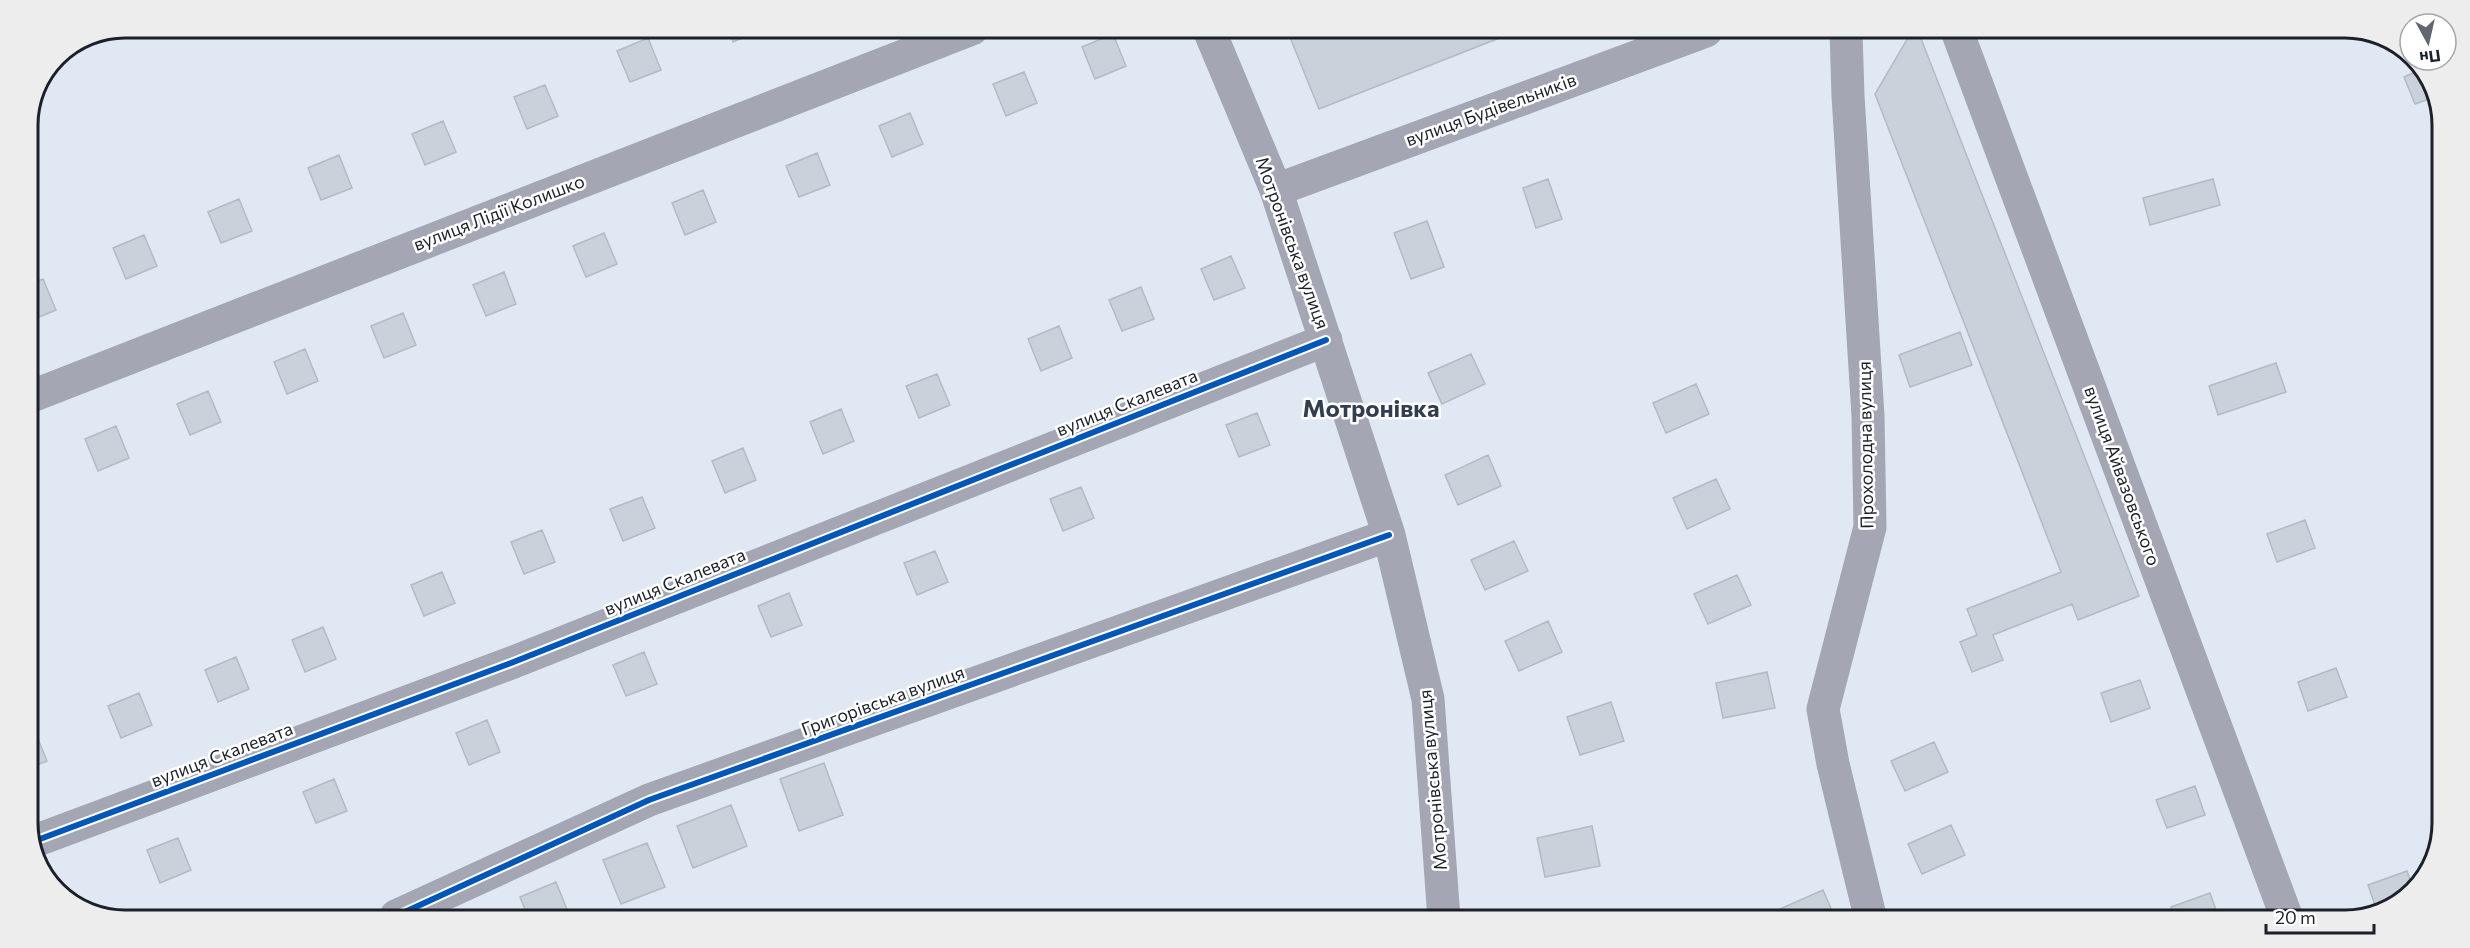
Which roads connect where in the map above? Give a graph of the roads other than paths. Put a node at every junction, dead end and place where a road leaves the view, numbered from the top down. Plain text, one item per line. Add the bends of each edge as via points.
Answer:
1 (949, 38) edge
2 (1212, 38) edge
3 (1687, 38) edge
4 (1846, 38) edge
5 (1960, 38) edge
6 (1276, 190) junction
7 (1326, 340) junction
8 (38, 394) edge
9 (1389, 535) junction
10 (39, 839) edge
11 (409, 910) edge
12 (1443, 910) edge
13 (1869, 910) edge
14 (2284, 910) edge

1 - 8 street, вулиця Лідії Колишко
2 - 6 street, Мотронівська вулиця
3 - 6 street, вулиця Будівельників
4 - 13 street, Прохолодна вулиця via 1868,416 1870,526 1823,709
5 - 14 street, вулиця Айвазовського
6 - 7 street, Мотронівська вулиця
7 - 9 street, Мотронівська вулиця
7 - 10 street, вулиця Скалевата via 511,663
9 - 11 street, Григорівська вулиця via 649,800
9 - 12 street, Мотронівська вулиця via 1428,699

